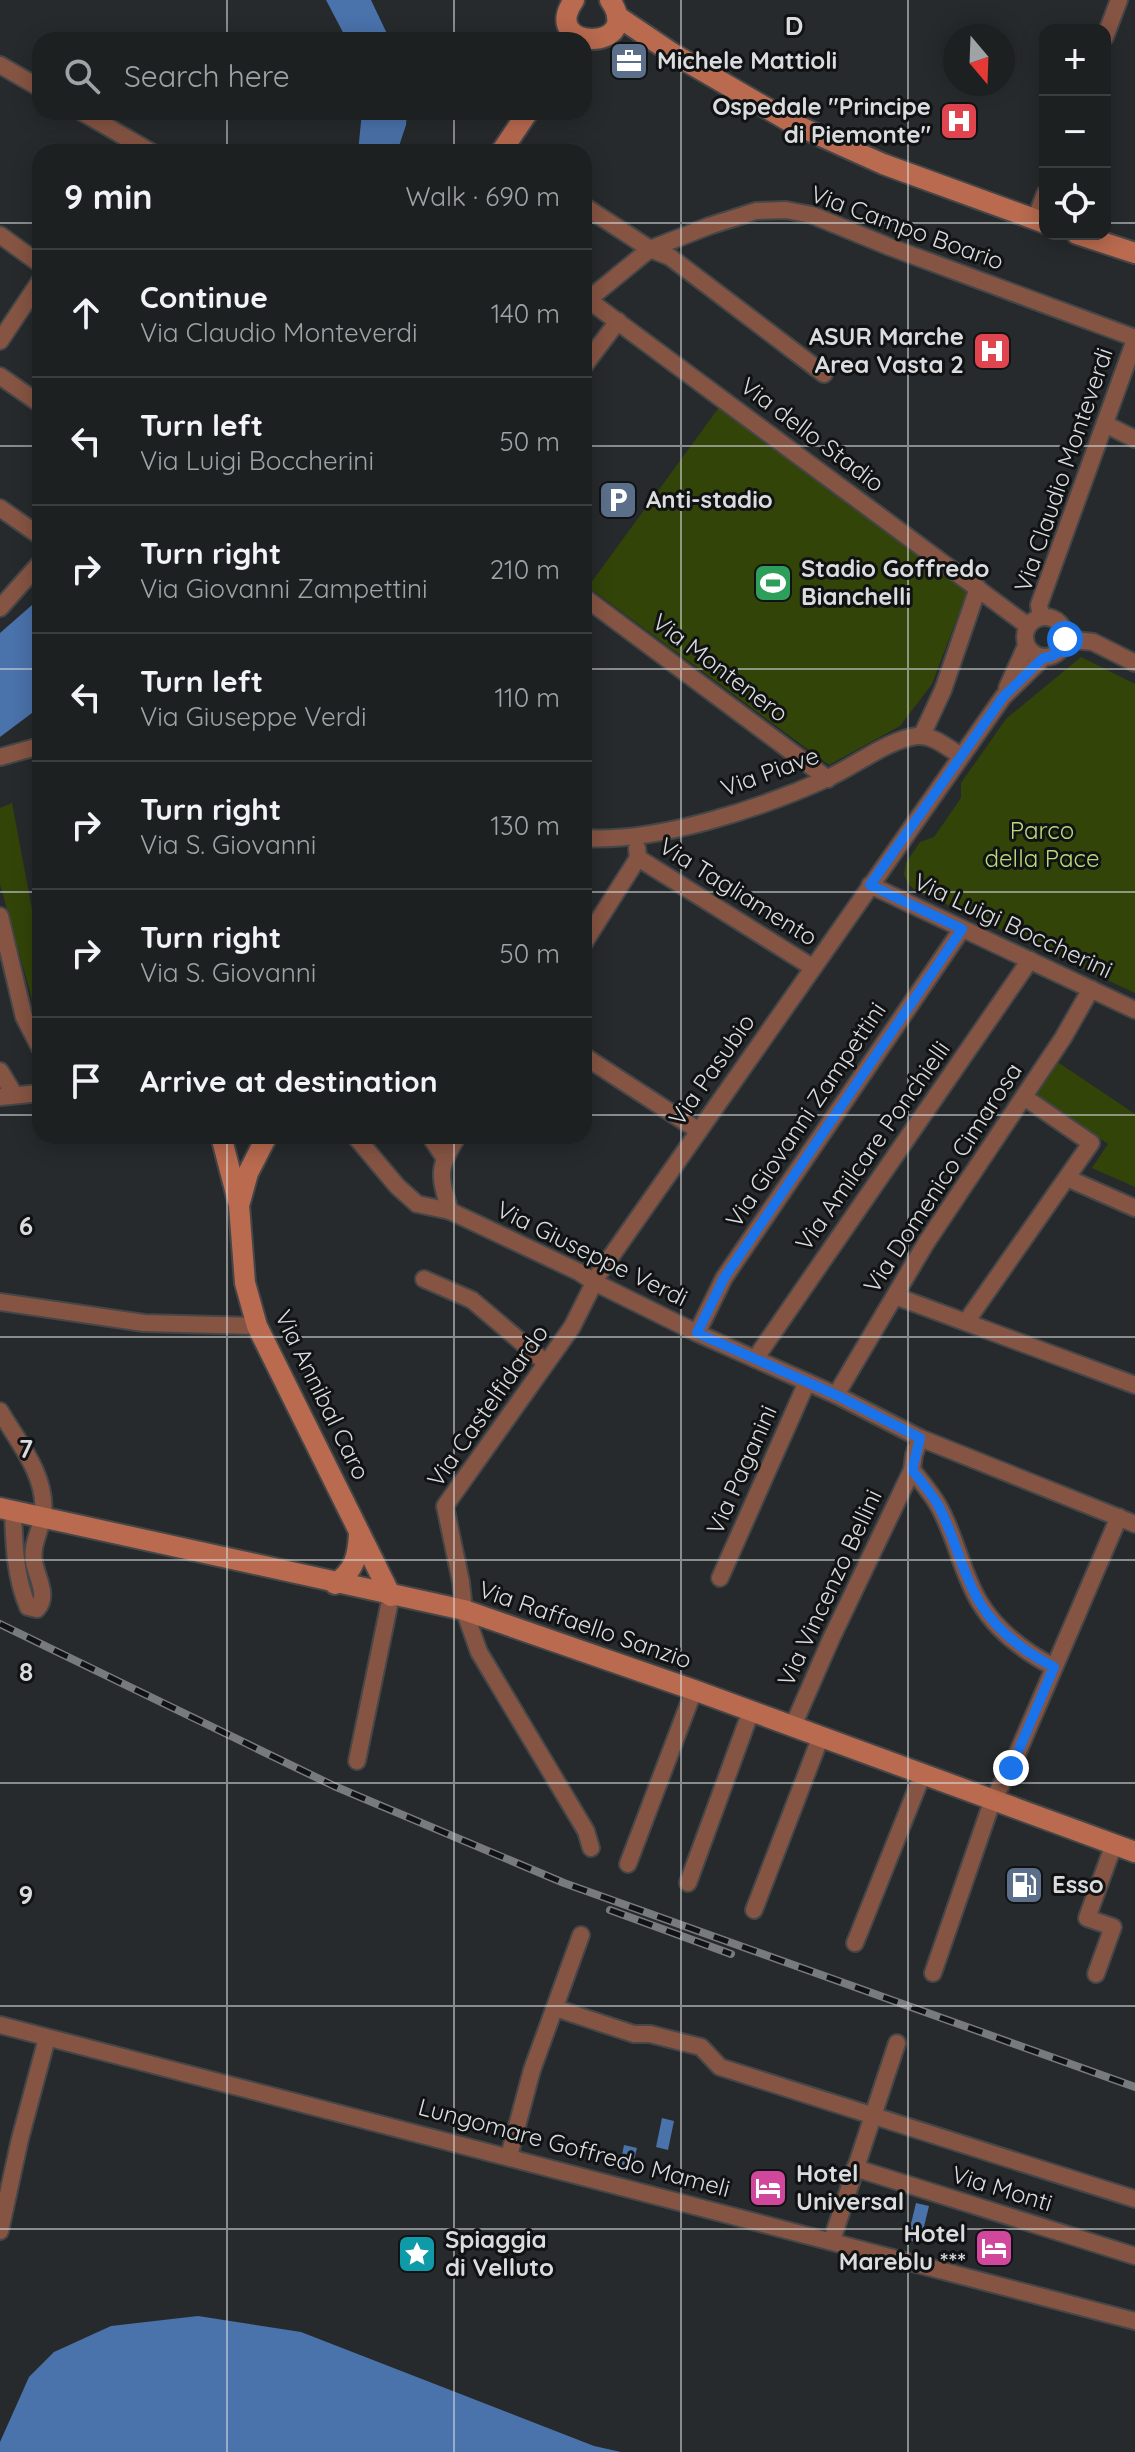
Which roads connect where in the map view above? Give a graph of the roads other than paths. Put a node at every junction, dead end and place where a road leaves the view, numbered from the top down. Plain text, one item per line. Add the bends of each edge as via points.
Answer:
1 (555, 0) edge
2 (1119, 0) edge
3 (613, 4) edge
4 (570, 22) edge
5 (1110, 24) edge
6 (594, 43) edge
7 (672, 53) junction
8 (0, 65) edge
9 (32, 83) edge
10 (96, 120) edge
11 (523, 120) edge
12 (137, 144) edge
13 (506, 144) edge
14 (592, 211) edge
15 (1039, 222) edge
16 (0, 235) edge
17 (1095, 240) edge
18 (650, 249) junction
19 (1135, 253) edge
20 (32, 258) edge
21 (32, 293) edge
22 (592, 296) edge
23 (592, 305) edge
24 (618, 321) junction
25 (1135, 339) edge
26 (0, 341) edge
27 (592, 355) edge
28 (824, 374) dead end
29 (0, 376) edge
30 (32, 398) edge
31 (1105, 424) junction
32 (1135, 439) edge
33 (0, 508) edge
34 (32, 530) edge
35 (32, 571) edge
36 (978, 588) junction
37 (3, 602) edge
38 (592, 603) edge
39 (1034, 621) junction
40 (1065, 639) junction
41 (1026, 646) junction
42 (1043, 658) junction
43 (1135, 663) edge
44 (1003, 697) junction
45 (922, 735) junction
46 (32, 748) edge
47 (961, 756) junction
48 (0, 757) edge
49 (828, 779) junction
50 (635, 837) junction
51 (592, 838) edge
52 (638, 858) junction
53 (870, 885) junction
54 (0, 916) edge
55 (962, 929) junction
56 (592, 930) edge
57 (1030, 960) junction
58 (812, 967) junction
59 (1091, 989) junction
60 (1135, 1010) edge
61 (32, 1032) edge
62 (592, 1061) edge
63 (0, 1071) edge
64 (32, 1093) edge
65 (7, 1095) edge
66 (1024, 1097) junction
67 (699, 1131) junction
68 (224, 1144) edge
69 (262, 1144) edge
70 (362, 1144) edge
71 (435, 1144) edge
72 (453, 1144) edge
73 (444, 1157) junction
74 (1067, 1178) junction
75 (239, 1205) junction
76 (1135, 1208) edge
77 (450, 1211) junction
78 (424, 1279) dead end
79 (594, 1282) junction
80 (895, 1296) junction
81 (0, 1302) edge
82 (966, 1322) junction
83 (257, 1326) junction
84 (697, 1333) junction
85 (755, 1359) junction
86 (546, 1363) junction
87 (807, 1382) junction
88 (1135, 1385) edge
89 (836, 1395) junction
90 (0, 1411) edge
91 (920, 1438) junction
92 (912, 1470) junction
93 (6, 1509) edge
94 (43, 1518) junction
95 (1127, 1521) edge
96 (359, 1533) junction
97 (720, 1578) dead end
98 (335, 1584) junction
99 (391, 1596) junction
100 (464, 1610) junction
101 (1054, 1667) junction
102 (694, 1690) junction
103 (751, 1711) junction
104 (793, 1726) junction
105 (821, 1736) junction
106 (357, 1761) dead end
107 (923, 1773) junction
108 (993, 1799) junction
109 (1114, 1844) junction
110 (591, 1848) dead end
111 (1135, 1852) edge
112 (628, 1864) dead end
113 (688, 1883) dead end
114 (754, 1910) dead end
115 (581, 1935) dead end
116 (855, 1943) dead end
117 (933, 1973) dead end
118 (1096, 1974) dead end
119 (555, 2008) junction
120 (0, 2025) edge
121 (47, 2038) junction
122 (897, 2043) dead end
123 (872, 2115) junction
124 (509, 2156) junction
125 (855, 2168) junction
126 (1135, 2199) edge
127 (0, 2231) edge
128 (832, 2240) junction
129 (1135, 2256) edge
130 (1135, 2321) edge

1 - 4 street
2 - 5 street
3 - 6 street via 614,29
3 - 7 street
6 - 7 street via 630,42
7 - 15 street via 794,124 883,164
8 - 9 street
10 - 12 street
11 - 13 street
14 - 18 street
16 - 20 street
17 - 19 street
18 - 22 street, Via Campo Boario
18 - 25 street, Via Campo Boario via 756,211 786,210 812,215
18 - 28 street via 670,257
21 - 26 street
23 - 24 street, Via dello Stadio
24 - 27 street
24 - 36 street, Via dello Stadio
25 - 31 street, Via Claudio Monteverdi
29 - 30 street
31 - 32 street
31 - 39 street, Via Claudio Monteverdi
33 - 34 street
35 - 37 street
36 - 39 street, Via dello Stadio
36 - 45 street
38 - 49 street, Via Montenero
39 - 40 street via 1059,622
39 - 41 street via 1024,639
40 - 42 street via 1060,651
40 - 43 street via 1093,642
41 - 42 street
41 - 44 street
42 - 44 street
44 - 47 street
45 - 47 street
45 - 49 street, Via Piave via 905,738
46 - 48 street
47 - 53 street
49 - 50 street, Via Piave via 748,808
50 - 51 street, Via Piave
50 - 52 street
52 - 56 street
52 - 58 street, Via Tagliamento
53 - 55 street, Via Luigi Boccherini
53 - 58 street, Via Pasubio
54 - 61 street
55 - 57 street, Via Luigi Boccherini
55 - 84 street, Via Giovanni Zampettini via 724,1278
57 - 59 street, Via Luigi Boccherini
57 - 85 street, Via Amilcare Ponchielli
58 - 67 street, Via Pasubio
59 - 60 street, Via Luigi Boccherini
59 - 66 street, Via Domenico Cimarosa
62 - 67 street
63 - 65 street
64 - 65 street
66 - 74 street via 1091,1143
66 - 80 street, Via Domenico Cimarosa
67 - 79 street, Via Pasubio
68 - 75 street, Via Annibal Caro
69 - 75 street
70 - 77 street, Via Giuseppe Verdi via 417,1204
71 - 73 street
72 - 73 street
73 - 77 street via 440,1178
74 - 76 street
74 - 82 street
75 - 83 street, Via Annibal Caro via 245,1283
77 - 79 street, Via Giuseppe Verdi
78 - 86 street via 472,1300
79 - 84 street, Via Giuseppe Verdi
79 - 86 street, Via Castelfidardo via 572,1327
80 - 82 street
80 - 89 street, Via Domenico Cimarosa
81 - 83 street via 144,1323
82 - 88 street
83 - 96 street, Via Annibal Caro
84 - 85 street, Via Giuseppe Verdi
85 - 87 street, Via Giuseppe Verdi
86 - 100 street, Via Castelfidardo via 445,1506
87 - 89 street, Via Giuseppe Verdi
87 - 97 street, Via Paganini
89 - 91 street, Via Giuseppe Verdi
90 - 94 street via 40,1480
91 - 92 street, Via Vincenzo Bellini
91 - 95 street, Via Giuseppe Verdi
92 - 101 street via 939,1507 981,1604 1007,1635
92 - 104 street, Via Vincenzo Bellini
93 - 94 street, Via Raffaello Sanzio
93 - 94 street via 25,1600 33,1610 43,1602 33,1546
94 - 98 street, Via Raffaello Sanzio
95 - 101 street
96 - 98 street via 353,1566
96 - 99 street, Via Annibal Caro
98 - 99 street, Via Raffaello Sanzio
99 - 100 street, Via Raffaello Sanzio
99 - 106 street
100 - 102 street, Via Raffaello Sanzio
100 - 110 street, Via Castelfidardo via 479,1652 586,1831
101 - 108 street
102 - 103 street, Via Raffaello Sanzio
102 - 112 street
103 - 104 street, Via Raffaello Sanzio
103 - 113 street
104 - 105 street, Via Raffaello Sanzio
105 - 107 street, Via Raffaello Sanzio
105 - 114 street
107 - 108 street, Via Raffaello Sanzio
107 - 116 street
108 - 109 street, Via Raffaello Sanzio
108 - 117 street
109 - 111 street, Via Raffaello Sanzio
109 - 118 street via 1087,1918 1113,1927
115 - 119 street
119 - 123 street via 634,2034 701,2047 720,2067
119 - 124 street
120 - 121 street, Lungomare Goffredo Mameli
121 - 124 street, Lungomare Goffredo Mameli
121 - 127 street
122 - 123 street
123 - 125 street
123 - 126 street
124 - 128 street, Lungomare Goffredo Mameli
125 - 128 street
125 - 129 street, Via Monti
128 - 130 street, Lungomare Goffredo Mameli

